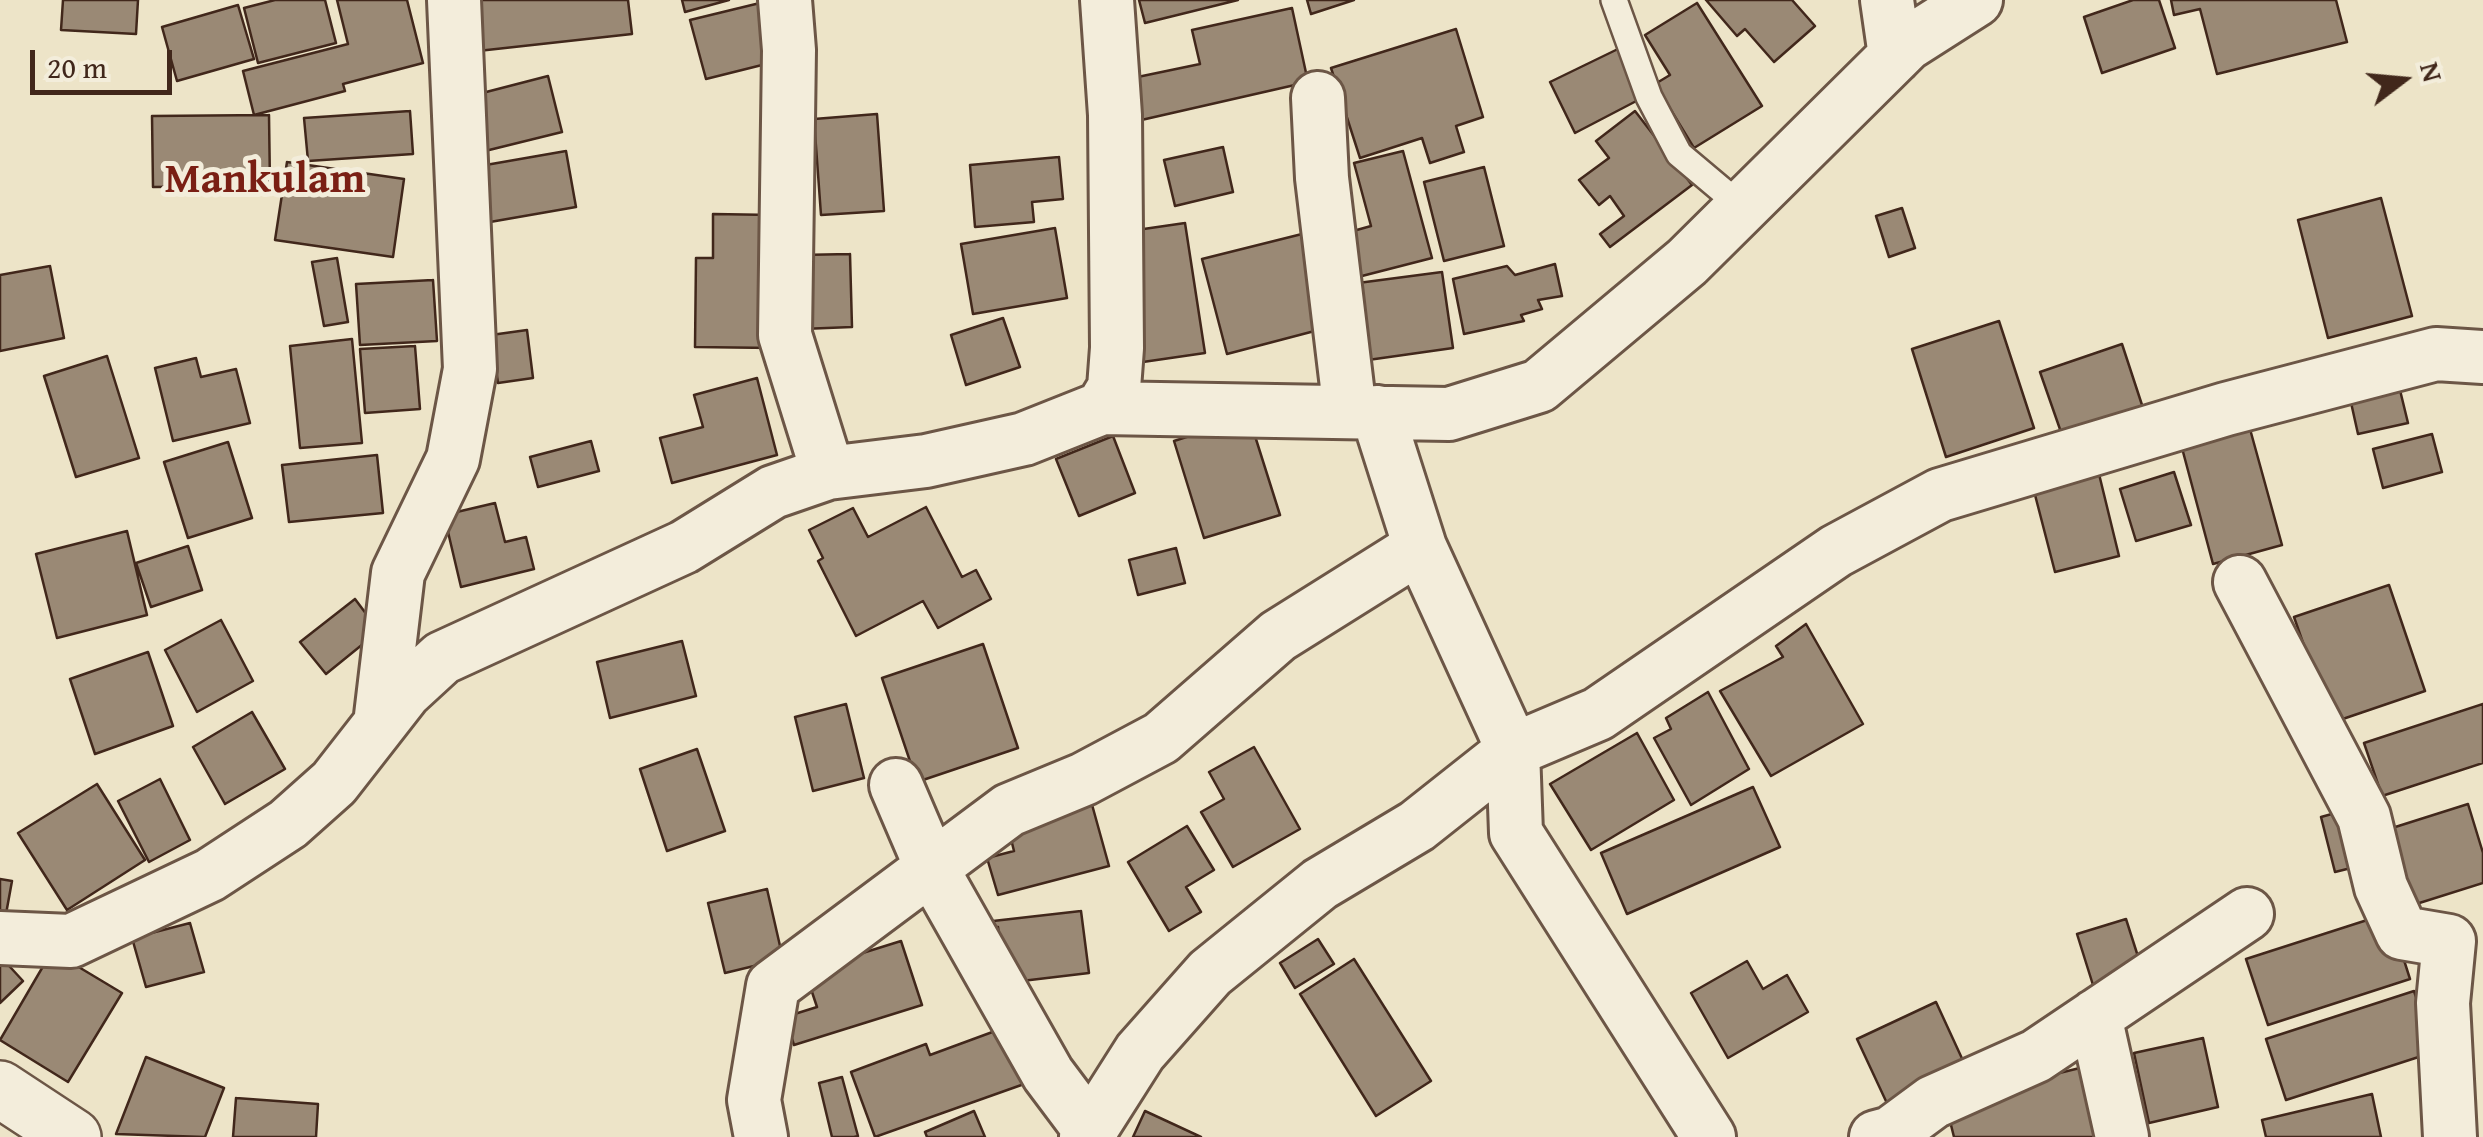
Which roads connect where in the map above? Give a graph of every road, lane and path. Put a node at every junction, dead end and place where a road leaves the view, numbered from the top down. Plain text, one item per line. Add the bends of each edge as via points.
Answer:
1 (454, 0) edge
2 (785, 0) edge
3 (1108, 0) edge
4 (1614, 0) edge
5 (1887, 0) edge
6 (1976, 0) edge
7 (1894, 56) junction
8 (1318, 98) dead end
9 (1742, 207) junction
10 (2483, 357) edge
11 (1102, 408) junction
12 (1364, 412) junction
13 (828, 474) junction
14 (1420, 547) junction
15 (2240, 582) dead end
16 (380, 724) junction
17 (1513, 750) junction
18 (896, 785) dead end
19 (932, 870) junction
20 (2247, 914) dead end
21 (0, 938) edge
22 (2095, 1016) junction
23 (0, 1089) edge
24 (1088, 1134) edge
25 (74, 1137) edge
26 (761, 1137) edge
27 (1709, 1137) edge
28 (1876, 1137) edge
29 (2122, 1137) edge
30 (2450, 1137) edge

1 - 16 street via 470,369 453,459 398,573
2 - 13 street via 784,334
3 - 11 street via 1117,348 1114,388
4 - 9 lane via 1649,97 1679,154
5 - 7 street
6 - 7 street
7 - 9 street
8 - 12 street via 1322,178
9 - 12 street via 1539,386 1449,414
10 - 17 street via 2436,354 1940,496 1836,551 1598,714
11 - 12 street
11 - 13 street via 1024,438
12 - 14 street
13 - 16 street via 773,492 684,547 442,658
14 - 17 street
14 - 19 street via 1278,636 1161,738 1010,810
15 - 30 street via 2364,817 2381,887 2402,933 2449,940 2443,1004
16 - 21 street via 334,782 288,824 210,875 71,941
17 - 24 street via 1416,826 1320,884 1210,973 1140,1052
17 - 27 street via 1516,834
18 - 19 street
19 - 24 street
19 - 26 street via 774,986 754,1100
20 - 22 street
22 - 28 street via 2036,1056 1932,1102
22 - 29 street
23 - 25 street

